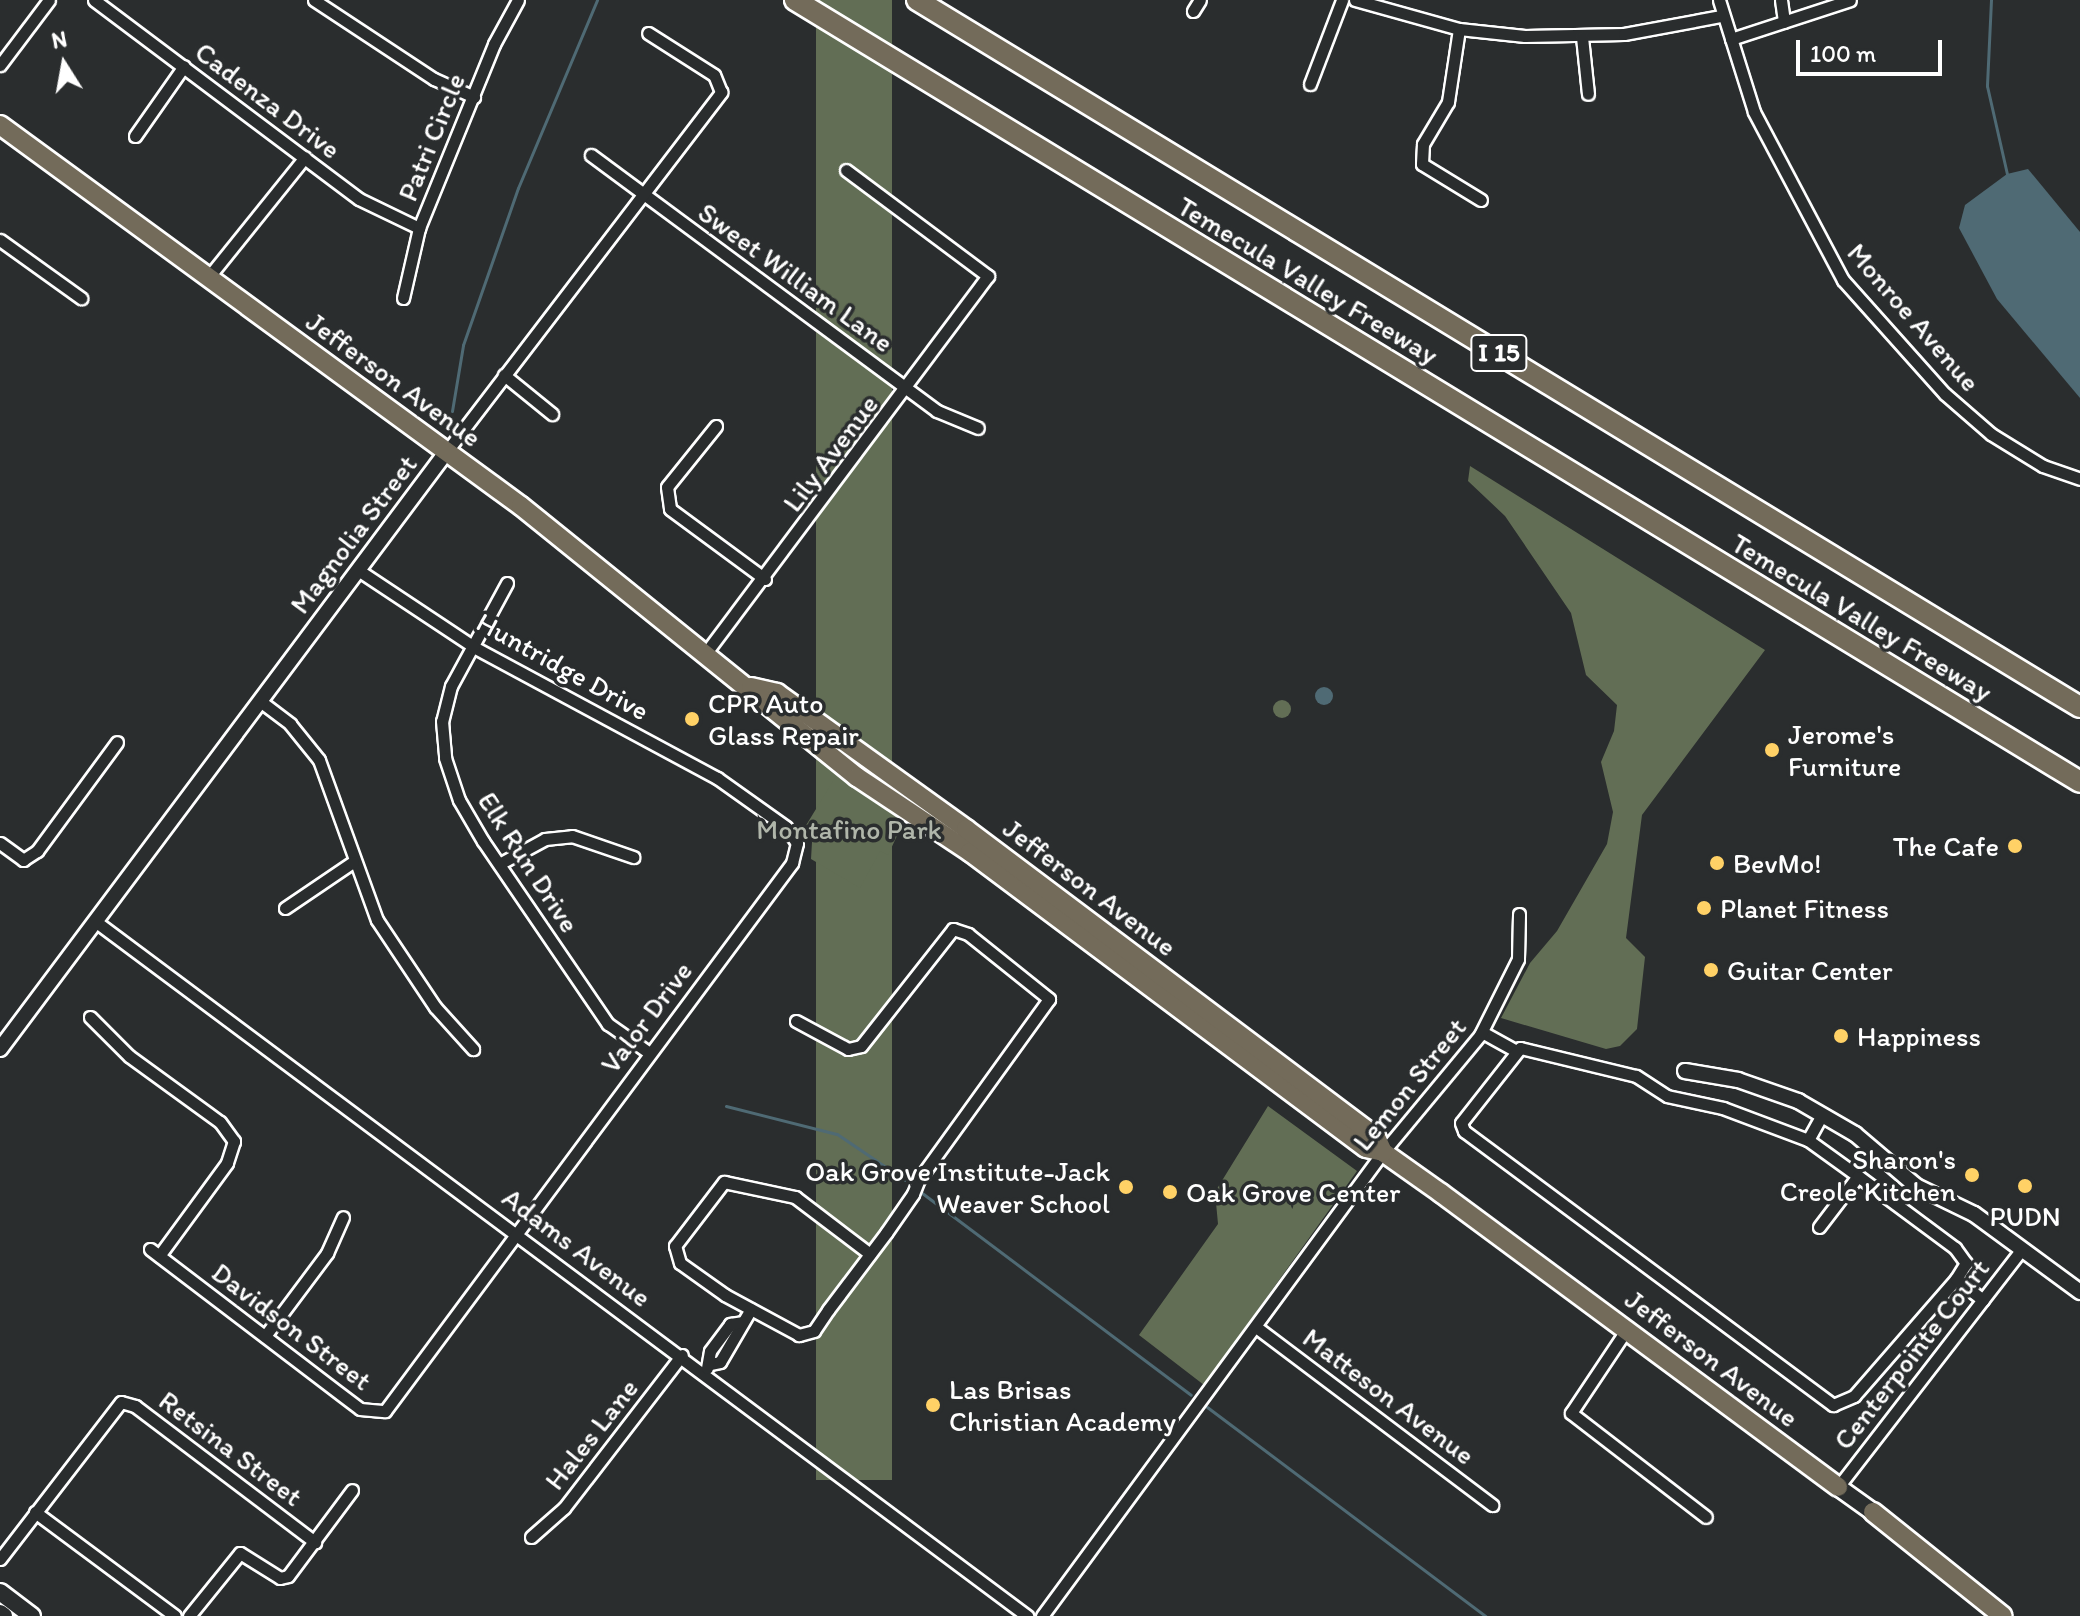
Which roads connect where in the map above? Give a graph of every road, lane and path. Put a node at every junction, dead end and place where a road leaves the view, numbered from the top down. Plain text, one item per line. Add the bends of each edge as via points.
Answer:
1 (49, 0) edge
2 (94, 0) edge
3 (314, 0) edge
4 (518, 0) edge
5 (795, 0) edge
6 (917, 0) edge
7 (1342, 0) edge
8 (1355, 0) edge
9 (1719, 0) edge
10 (1781, 0) edge
11 (1850, 0) edge
12 (1721, 16) junction
13 (1784, 22) junction
14 (1459, 29) junction
15 (648, 33) dead end
16 (1582, 37) junction
17 (1731, 39) junction
18 (0, 65) edge
19 (184, 66) junction
20 (1310, 84) dead end
21 (1588, 94) dead end
22 (474, 97) junction
23 (0, 125) edge
24 (135, 136) dead end
25 (591, 155) dead end
26 (305, 157) junction
27 (846, 170) dead end
28 (644, 195) junction
29 (1481, 200) dead end
30 (419, 228) junction
31 (0, 240) edge
32 (207, 279) junction
33 (81, 298) dead end
34 (403, 298) dead end
35 (504, 375) junction
36 (908, 389) junction
37 (552, 414) dead end
38 (716, 426) dead end
39 (978, 428) dead end
40 (447, 451) junction
41 (2080, 479) edge
42 (358, 570) junction
43 (765, 579) junction
44 (507, 583) dead end
45 (474, 647) junction
46 (705, 654) junction
47 (749, 686) junction
48 (260, 701) junction
49 (2080, 707) edge
50 (117, 742) dead end
51 (2080, 782) edge
52 (786, 827) joint
53 (0, 843) edge
54 (970, 852) junction
55 (633, 857) dead end
56 (353, 862) junction
57 (501, 863) junction
58 (285, 908) dead end
59 (1519, 914) dead end
60 (95, 921) junction
61 (1099, 928) junction
62 (90, 1017) dead end
63 (796, 1021) dead end
64 (1482, 1032) junction
65 (0, 1049) edge
66 (473, 1049) dead end
67 (1514, 1050) junction
68 (648, 1052) junction
69 (1685, 1071) dead end
70 (1822, 1115) junction
71 (1808, 1140) junction
72 (1383, 1152) junction
73 (1858, 1176) junction
74 (343, 1217) dead end
75 (1819, 1227) dead end
76 (516, 1232) junction
77 (2022, 1249) junction
78 (870, 1254) junction
79 (1956, 1279) junction
80 (2080, 1292) edge
81 (1983, 1300) junction
82 (751, 1309) junction
83 (742, 1322) junction
84 (1256, 1327) junction
85 (1627, 1329) junction
86 (265, 1336) junction
87 (721, 1336) junction
88 (733, 1345) junction
89 (682, 1355) junction
90 (707, 1368) junction
91 (1838, 1487) junction
92 (352, 1490) dead end
93 (1492, 1505) dead end
94 (35, 1512) junction
95 (1873, 1512) joint
96 (1706, 1517) dead end
97 (531, 1537) dead end
98 (315, 1542) junction
99 (0, 1559) edge
100 (0, 1592) edge
101 (32, 1616) edge
102 (175, 1616) edge
103 (189, 1616) edge
104 (1027, 1616) edge
105 (1042, 1616) edge
106 (2003, 1616) edge

1 - 18 street
2 - 19 street, Cadenza Drive
3 - 22 street via 421,71
4 - 22 street, Patri Circle
5 - 51 highway, Temecula Valley Freeway / I 15
6 - 49 highway, Temecula Valley Freeway / I 15
7 - 20 street
8 - 14 street
9 - 12 street, Monroe Avenue
10 - 13 street
11 - 13 street
12 - 16 street
12 - 17 street, Monroe Avenue
13 - 17 street
14 - 16 street
14 - 29 street via 1448,102 1423,144 1422,164
15 - 28 street, Magnolia Street via 714,75 721,92
16 - 21 street
17 - 41 street, Monroe Avenue via 1754,112 1843,280 1945,394 1991,434 2043,466
19 - 24 street
19 - 26 street, Cadenza Drive
22 - 30 street, Patri Circle
23 - 32 main road, Jefferson Avenue
25 - 28 street, Sweet William Lane
26 - 30 street, Cadenza Drive via 359,199
26 - 32 street
27 - 36 street, Lily Avenue via 988,276
28 - 35 street, Magnolia Street
28 - 36 street, Sweet William Lane
30 - 34 street, Patri Circle
31 - 33 street
32 - 40 main road, Jefferson Avenue
35 - 37 street
35 - 40 street, Magnolia Street
36 - 39 street, Sweet William Lane via 937,411
36 - 43 street, Lily Avenue
38 - 43 street via 667,487 670,509
40 - 42 street, Magnolia Street
40 - 46 main road, Jefferson Avenue
42 - 45 street, Huntridge Drive
42 - 48 street, Magnolia Street
43 - 46 street, Lily Avenue
44 - 45 street, Elk Run Drive
45 - 52 street, Huntridge Drive via 686,759
45 - 57 street, Elk Run Drive via 451,686 442,721 445,758 459,800
46 - 47 main road, Jefferson Avenue
47 - 54 main road, Jefferson Avenue via 857,777
47 - 61 main road, Jefferson Avenue via 777,693
48 - 56 street via 290,724 319,760
48 - 60 street, Magnolia Street
50 - 53 street via 37,851 23,860
52 - 68 street, Valor Drive via 797,843 792,863
54 - 61 main road via 998,864 1083,927
54 - 72 main road, Jefferson Avenue via 1366,1148
55 - 57 street via 572,836 545,839
56 - 58 street
56 - 66 street via 377,920 435,1007
57 - 68 street, Elk Run Drive via 608,1024
59 - 64 street, Lemon Street via 1518,959
60 - 65 street, Magnolia Street
60 - 76 street, Adams Avenue
61 - 72 main road, Jefferson Avenue via 1376,1137
62 - 86 street, Davidson Street via 129,1056 220,1122 234,1141 227,1163 154,1253
63 - 78 street via 848,1049 861,1046 953,929 968,934 1049,999
64 - 67 street
64 - 72 street, Lemon Street
67 - 71 street via 1636,1076 1667,1096 1723,1108
67 - 79 street via 1464,1117 1464,1131 1833,1405 1854,1396
68 - 76 street, Valor Drive
69 - 70 street via 1738,1080
70 - 71 street
70 - 77 street via 1855,1134 1916,1186 1974,1214
71 - 73 street
72 - 84 street, Lemon Street
72 - 85 main road, Jefferson Avenue
73 - 75 street
73 - 79 street via 1955,1248 1966,1263
74 - 86 street via 327,1253
76 - 86 street, Davidson Street via 385,1411 360,1409
76 - 89 street, Adams Avenue
77 - 80 street
77 - 81 street, Centerpointe Court
78 - 82 street via 814,1331 799,1335
78 - 82 street via 795,1197 724,1182 675,1246 680,1263
79 - 81 street
81 - 91 street, Centerpointe Court
82 - 83 street
83 - 87 street via 730,1324
83 - 88 street
84 - 93 street, Matteson Avenue
84 - 105 street, Lemon Street
85 - 91 main road, Jefferson Avenue
85 - 96 street via 1571,1413
87 - 88 street
87 - 90 street via 710,1351
88 - 90 street via 720,1362
89 - 90 street, Adams Avenue
89 - 97 street, Hales Lane via 564,1508
90 - 104 street, Adams Avenue
91 - 95 main road, Jefferson Avenue
92 - 98 street
94 - 98 street, Retsina Street via 114,1405 127,1403
94 - 99 street, Retsina Street
94 - 102 street
95 - 106 main road, Jefferson Avenue
98 - 103 street via 294,1570 280,1578 240,1553
100 - 101 main road

